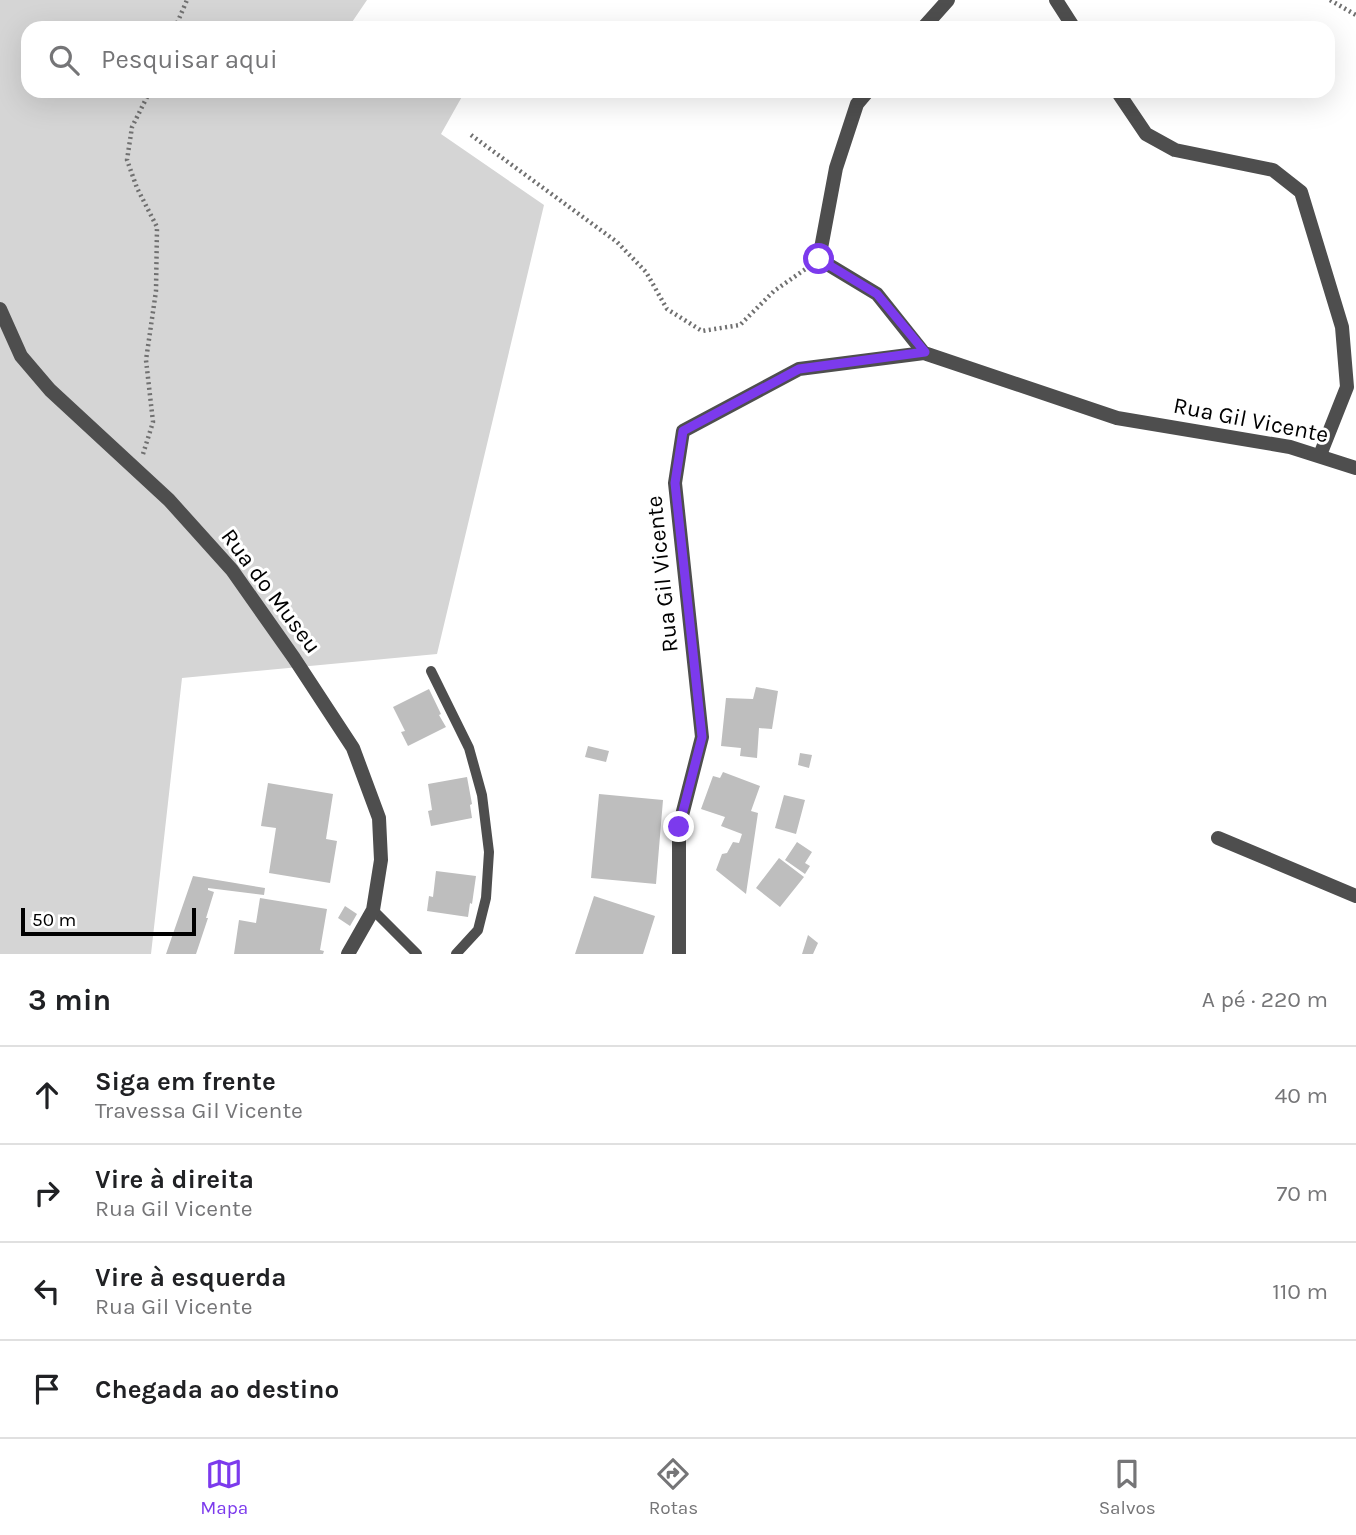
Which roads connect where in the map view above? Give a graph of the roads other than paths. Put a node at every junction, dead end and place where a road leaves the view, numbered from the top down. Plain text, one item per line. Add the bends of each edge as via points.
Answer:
1 (948, 0) edge
2 (1056, 0) edge
3 (929, 21) edge
4 (1070, 21) edge
5 (862, 98) edge
6 (1122, 98) edge
7 (0, 309) edge
8 (925, 352) junction
9 (1320, 455) junction
10 (1356, 468) edge
11 (431, 671) dead end
12 (1218, 838) dead end
13 (1356, 897) edge
14 (373, 910) junction
15 (348, 954) edge
16 (417, 954) edge
17 (456, 954) edge
18 (679, 954) edge

1 - 3 street
2 - 4 street
5 - 8 street via 836,168 819,259 877,294
6 - 9 street via 1146,134 1175,150 1273,170 1301,192 1342,327 1347,387
7 - 14 street, Rua do Museu via 22,356 50,390 169,500 232,570 353,748 379,818 382,860
8 - 9 street, Rua Gil Vicente via 1117,418
8 - 18 street, Rua Gil Vicente via 799,369 683,431 675,483 702,737 679,827
9 - 10 street, Rua Gil Vicente
11 - 17 lane via 469,748 482,795 489,852 478,930
12 - 13 street
14 - 15 street, Rua do Museu
14 - 16 lane

